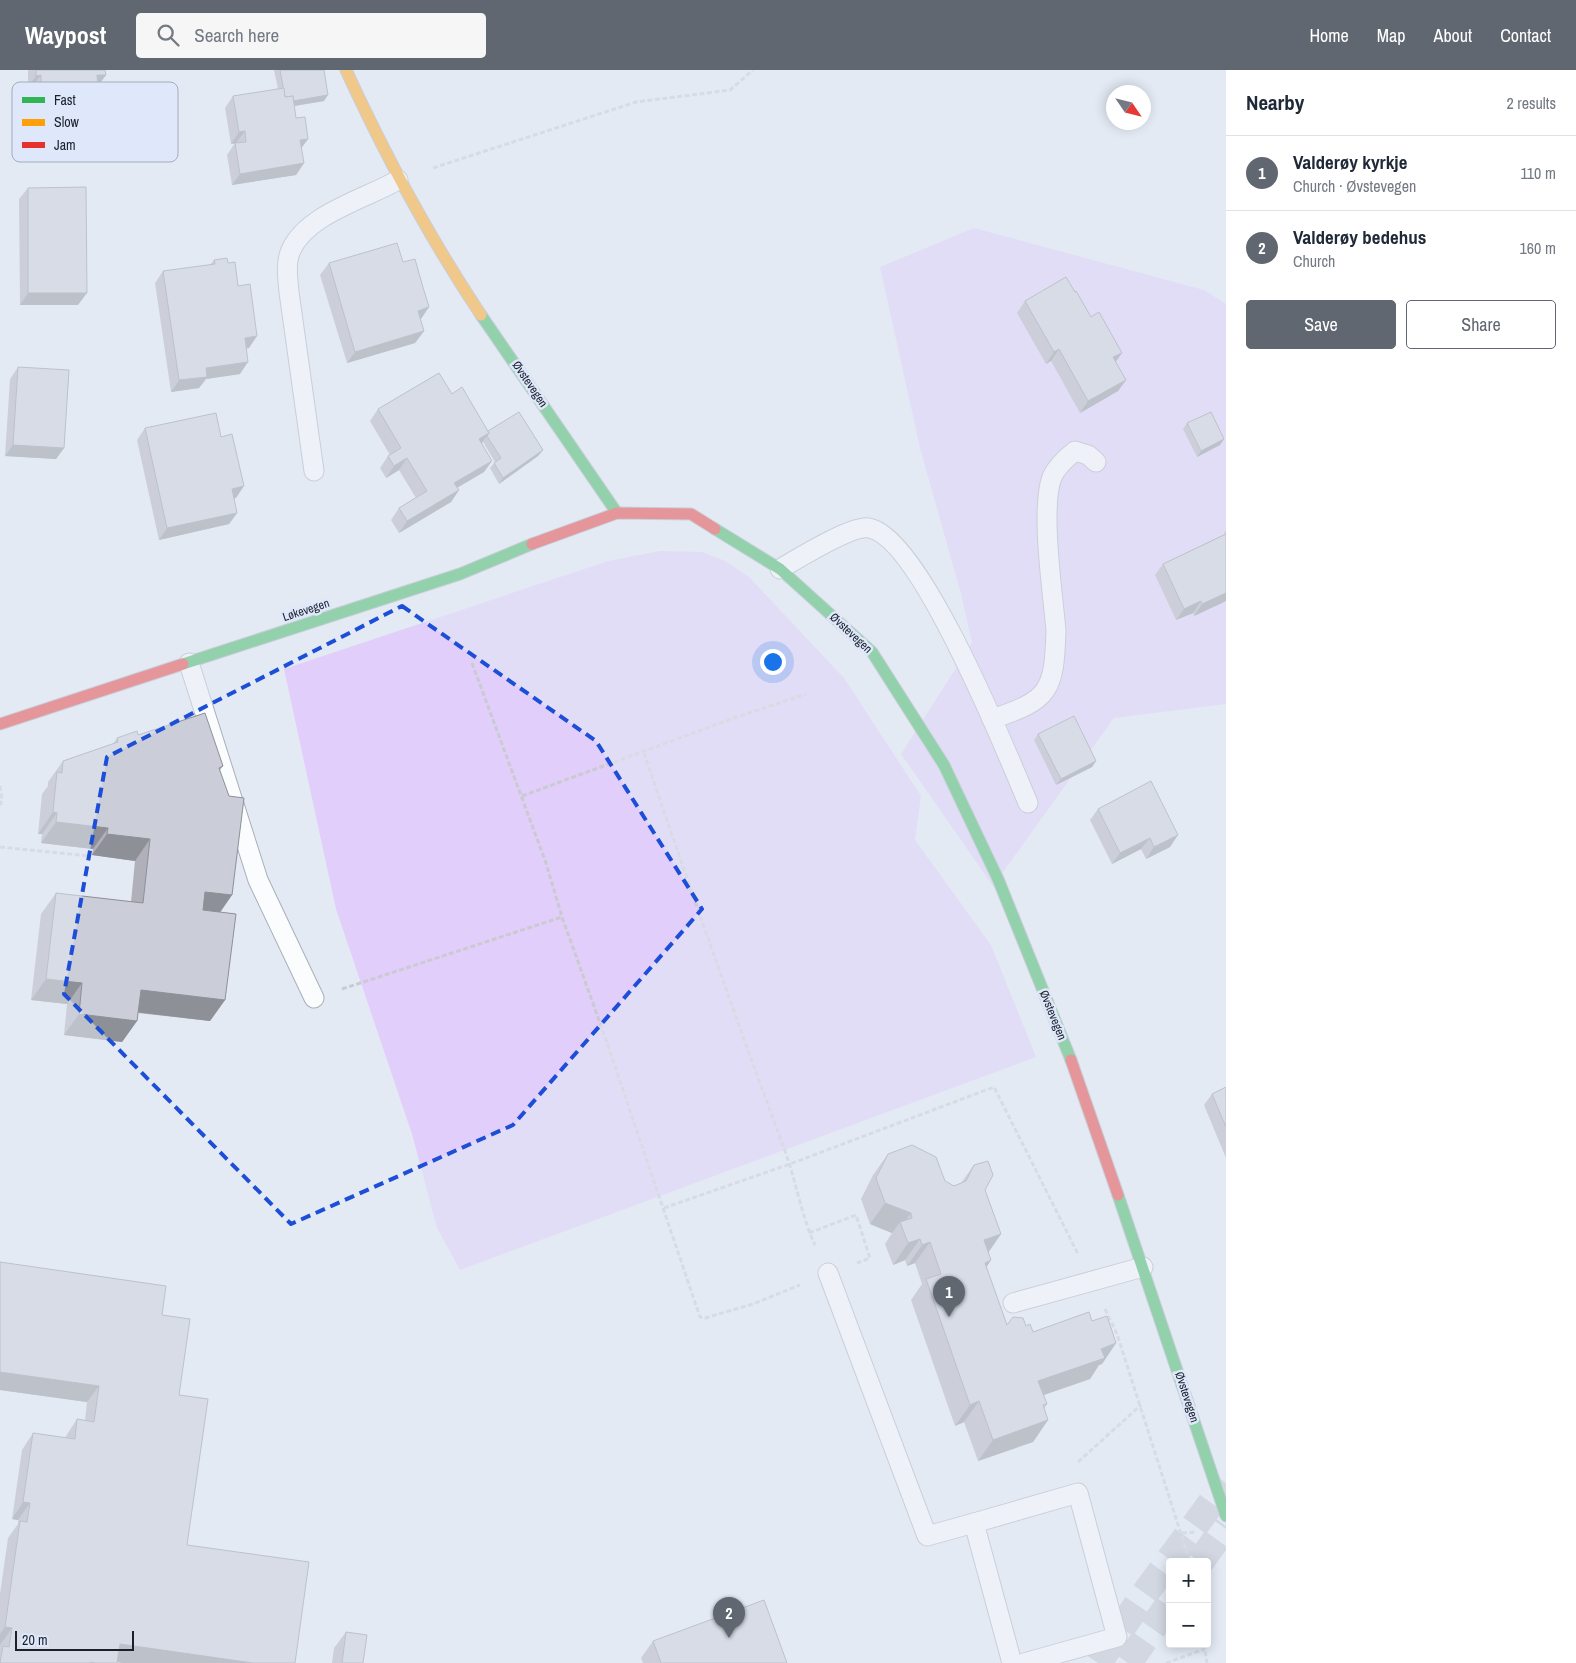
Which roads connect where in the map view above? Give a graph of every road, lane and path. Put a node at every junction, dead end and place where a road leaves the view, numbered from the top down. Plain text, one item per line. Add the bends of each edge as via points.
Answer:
1 (346, 70) edge
2 (754, 70) edge
3 (398, 180) junction
4 (1096, 462) dead end
5 (314, 471) dead end
6 (617, 513) junction
7 (780, 568) junction
8 (189, 663) junction
9 (472, 663) dead end
10 (806, 694) dead end
11 (992, 719) junction
12 (0, 724) edge
13 (644, 753) junction
14 (0, 786) edge
15 (522, 796) junction
16 (1028, 803) dead end
17 (0, 806) edge
18 (0, 846) edge
19 (89, 856) edge
20 (562, 917) junction
21 (314, 998) joint
22 (790, 1164) junction
23 (664, 1208) junction
24 (809, 1233) junction
25 (1142, 1267) junction
26 (828, 1273) junction
27 (1091, 1281) junction
28 (1013, 1303) dead end
29 (1141, 1405) junction
30 (1051, 1501) junction
31 (1226, 1516) edge
32 (974, 1523) junction
33 (1189, 1558) edge
34 (1200, 1648) edge
35 (1204, 1648) edge
36 (1012, 1663) edge
37 (1024, 1663) edge
38 (1166, 1663) edge
39 (1207, 1663) edge

1 - 3 street, Øvstevegen
2 - 3 path via 730,90 636,102
3 - 5 lane via 313,222 300,234 290,251 289,292
3 - 6 street, Øvstevegen via 453,274
4 - 11 lane via 1075,451 1062,461 1052,477 1047,515 1055,650 1047,690 1027,707
6 - 7 street, Øvstevegen via 692,514
6 - 8 street, Løkevegen via 460,574
7 - 11 lane via 863,528 871,528 888,539 925,587
7 - 25 street, Øvstevegen via 872,652 944,765 998,879 1066,1045
8 - 12 street, Løkevegen
8 - 21 lane via 258,880
9 - 15 path
10 - 13 path
11 - 16 lane
13 - 15 path
13 - 22 path via 737,1024
14 - 17 path
15 - 20 path
18 - 19 path
20 - 21 path
20 - 23 path
22 - 23 path
22 - 24 path
22 - 27 path via 994,1087
23 - 26 path via 700,1317 753,1304
24 - 26 path
24 - 26 path via 856,1215 870,1258
25 - 27 lane
25 - 31 street, Øvstevegen
26 - 32 lane via 927,1536
27 - 28 lane
27 - 29 path via 1117,1334
29 - 30 path via 1054,1484
29 - 33 path
30 - 32 lane
30 - 37 lane via 1078,1494 1117,1637
32 - 36 lane
34 - 38 path
35 - 39 path

